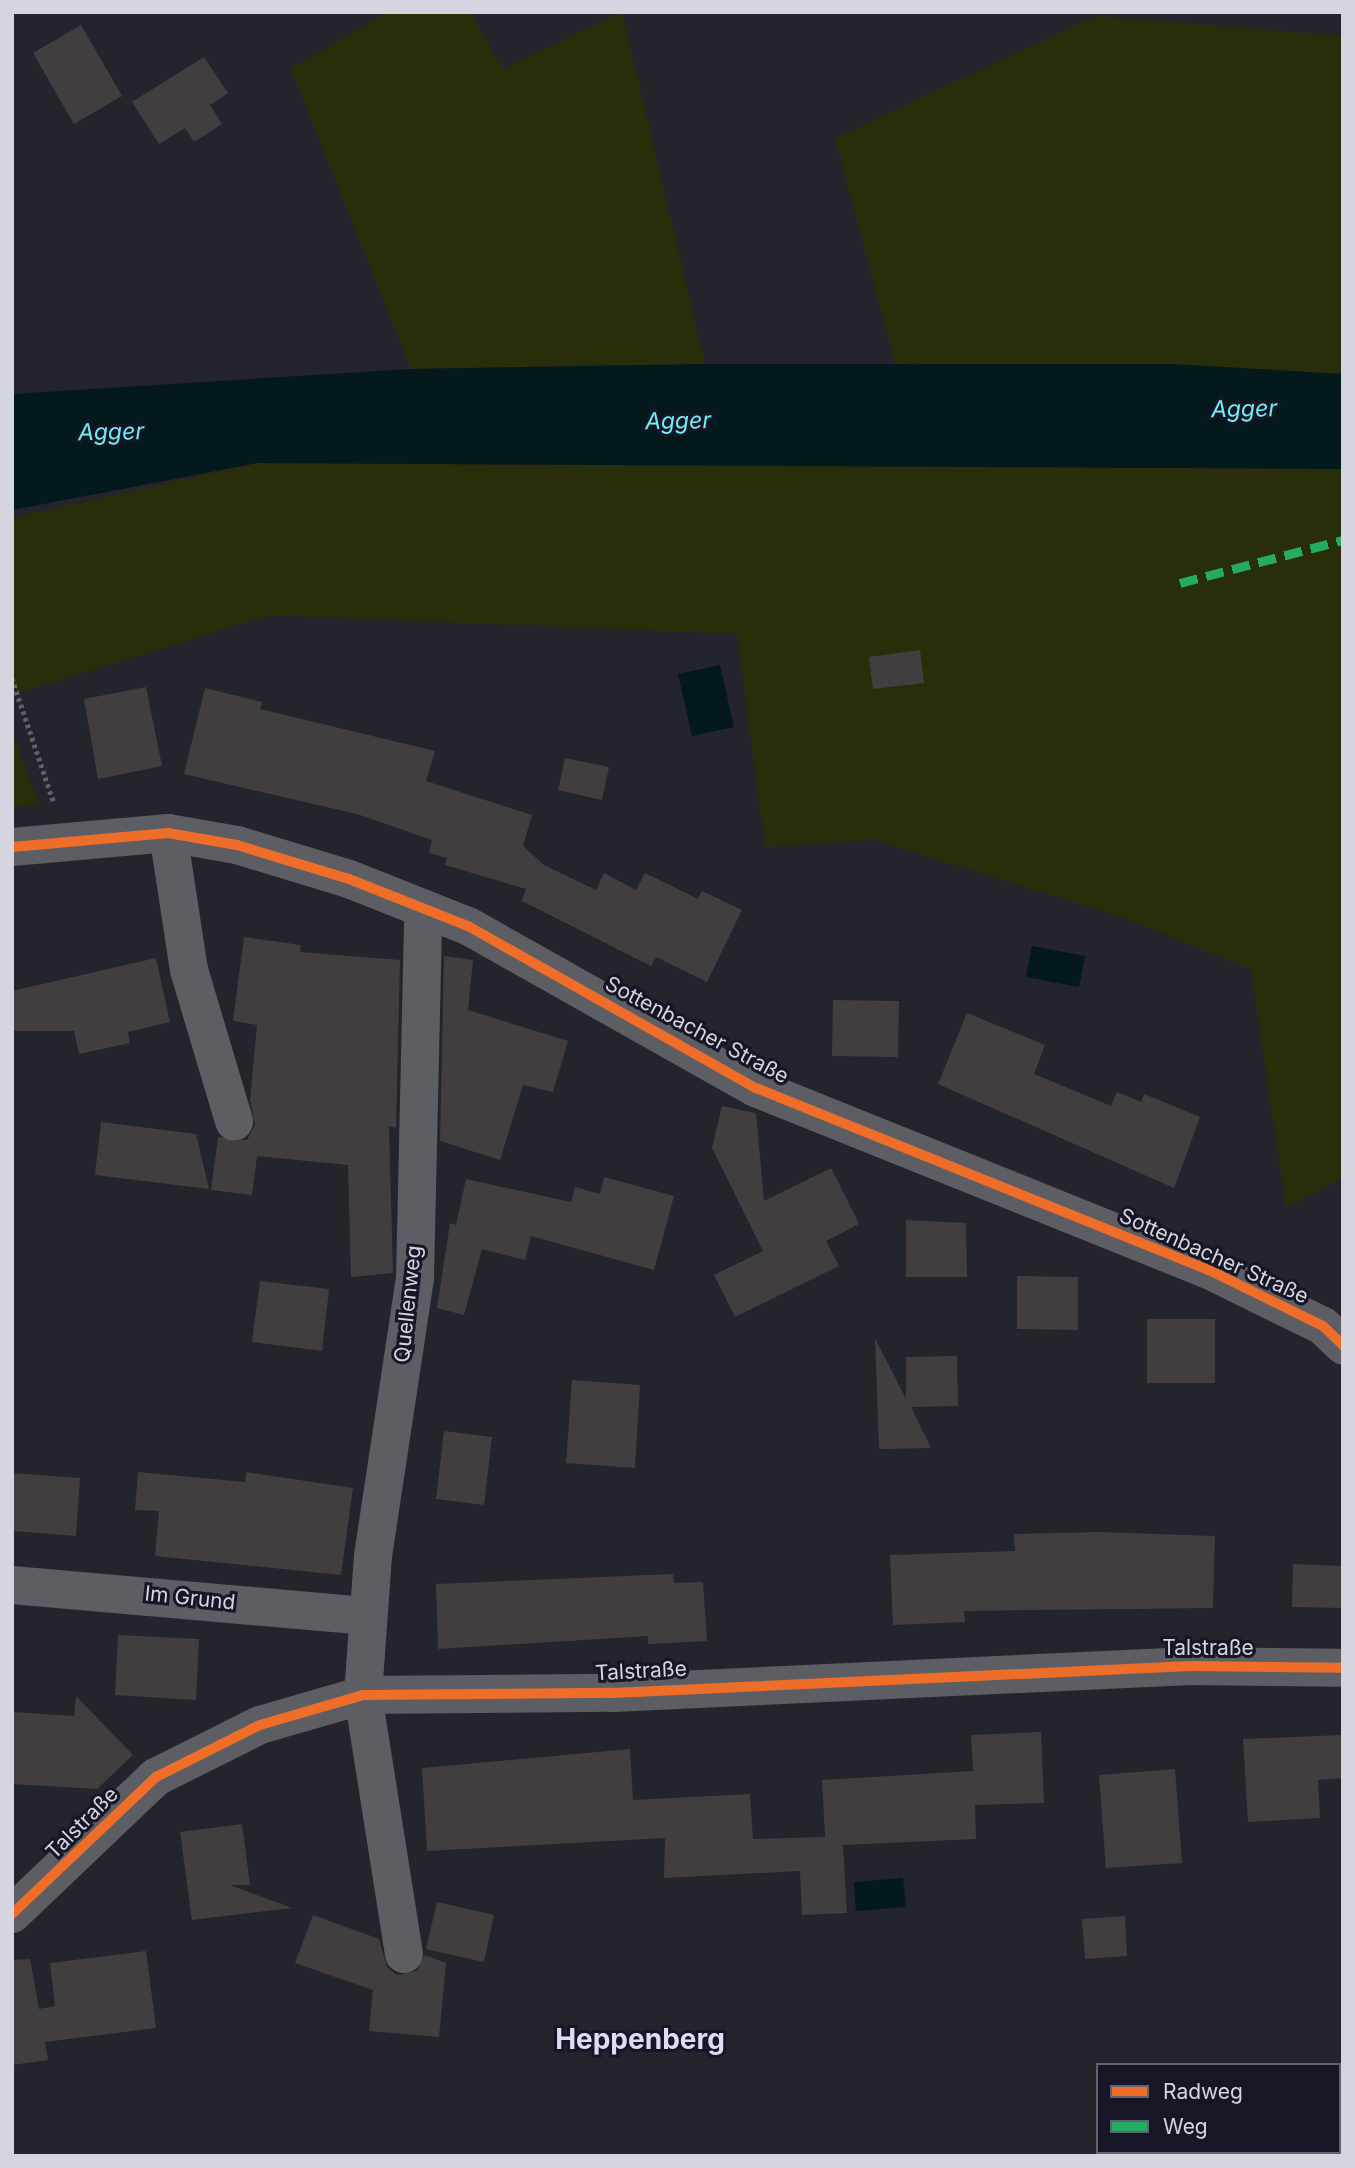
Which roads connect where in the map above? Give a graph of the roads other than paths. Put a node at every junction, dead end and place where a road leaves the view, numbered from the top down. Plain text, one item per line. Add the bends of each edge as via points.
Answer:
1 (168, 832) junction
2 (12, 846) edge
3 (424, 911) junction
4 (234, 1121) dead end
5 (1343, 1345) edge
6 (12, 1585) edge
7 (368, 1616) junction
8 (1343, 1668) edge
9 (363, 1695) junction
10 (12, 1914) edge
11 (404, 1954) dead end

1 - 2 street, Sottenbacher Straße
1 - 3 street, Sottenbacher Straße via 324,871
1 - 4 street via 189,970
3 - 5 street, Sottenbacher Straße via 468,926 756,1088 1209,1270 1323,1326
3 - 7 street, Quellenweg via 415,1277
6 - 7 street, Im Grund
7 - 9 street, Quellenweg
8 - 9 street, Talstraße via 1190,1666 613,1693
9 - 10 street, Talstraße via 260,1725 156,1777
9 - 11 street, Quellenweg

